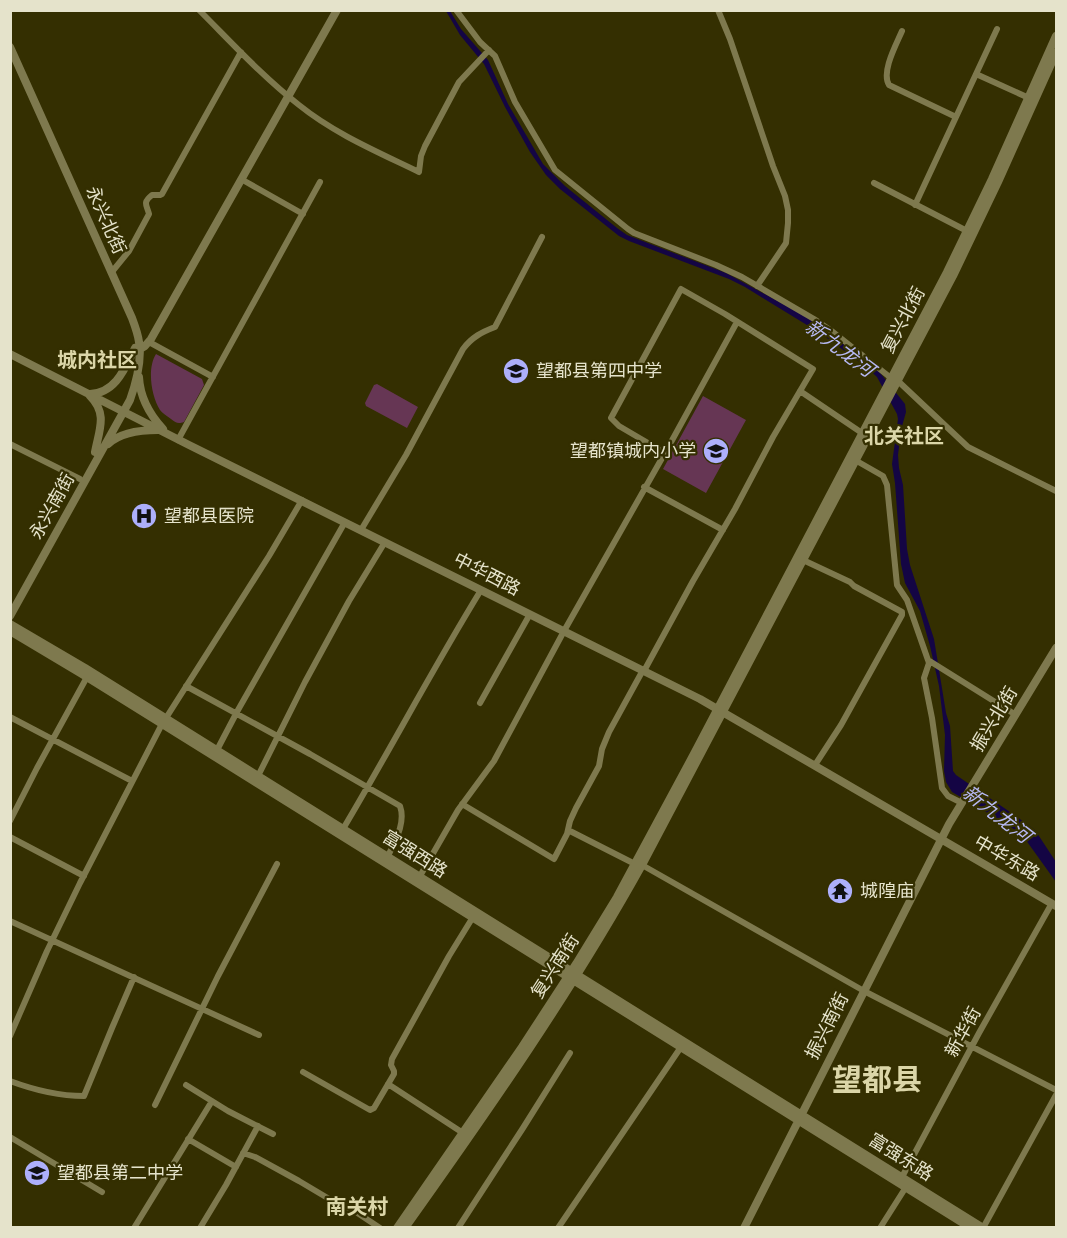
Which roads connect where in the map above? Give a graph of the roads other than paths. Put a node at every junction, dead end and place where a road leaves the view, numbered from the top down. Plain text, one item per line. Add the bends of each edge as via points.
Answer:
1 (199, 10) edge
2 (337, 10) edge
3 (456, 10) edge
4 (718, 10) edge
5 (997, 29) dead end
6 (902, 31) dead end
7 (1056, 36) edge
8 (10, 47) edge
9 (489, 50) junction
10 (241, 52) junction
11 (1056, 53) edge
12 (10, 60) edge
13 (976, 74) junction
14 (289, 96) junction
15 (1029, 98) junction
16 (956, 117) junction
17 (241, 179) junction
18 (320, 182) dead end
19 (874, 183) dead end
20 (915, 205) junction
21 (303, 214) junction
22 (967, 231) junction
23 (542, 237) dead end
24 (111, 273) junction
25 (757, 286) junction
26 (737, 322) junction
27 (149, 342) junction
28 (137, 348) junction
29 (10, 354) edge
30 (139, 363) junction
31 (213, 377) junction
32 (894, 381) junction
33 (800, 391) junction
34 (87, 392) junction
35 (885, 397) junction
36 (121, 410) junction
37 (164, 432) junction
38 (862, 433) junction
39 (178, 440) junction
40 (10, 444) edge
41 (99, 450) junction
42 (665, 453) junction
43 (855, 460) junction
44 (80, 479) junction
45 (644, 488) junction
46 (1056, 490) edge
47 (302, 501) junction
48 (345, 522) junction
49 (361, 530) junction
50 (723, 530) junction
51 (385, 542) junction
52 (803, 560) junction
53 (481, 590) junction
54 (10, 605) edge
55 (530, 614) junction
56 (10, 616) edge
57 (10, 624) edge
58 (10, 631) edge
59 (564, 631) junction
60 (1056, 648) edge
61 (1053, 660) edge
62 (930, 661) junction
63 (643, 671) junction
64 (87, 677) junction
65 (186, 686) junction
66 (480, 703) dead end
67 (720, 710) junction
68 (236, 714) junction
69 (1016, 715) junction
70 (10, 717) edge
71 (164, 721) junction
72 (278, 736) junction
73 (53, 739) junction
74 (217, 750) junction
75 (815, 765) junction
76 (258, 776) junction
77 (132, 781) junction
78 (368, 788) junction
79 (962, 802) junction
80 (462, 804) junction
81 (10, 821) edge
82 (343, 829) junction
83 (568, 830) junction
84 (10, 837) edge
85 (941, 840) junction
86 (388, 856) junction
87 (277, 864) dead end
88 (638, 865) junction
89 (84, 876) junction
90 (420, 876) junction
91 (1054, 905) edge
92 (473, 917) junction
93 (10, 921) edge
94 (53, 940) junction
95 (573, 976) junction
96 (134, 977) junction
97 (864, 991) junction
98 (202, 1009) junction
99 (259, 1035) dead end
100 (10, 1036) edge
101 (972, 1046) junction
102 (681, 1047) junction
103 (570, 1053) dead end
104 (303, 1072) dead end
105 (10, 1081) edge
106 (186, 1084) dead end
107 (388, 1084) junction
108 (1056, 1090) edge
109 (1056, 1095) edge
110 (212, 1101) junction
111 (155, 1105) dead end
112 (800, 1117) junction
113 (258, 1126) junction
114 (463, 1133) junction
115 (273, 1134) dead end
116 (10, 1137) edge
117 (188, 1139) junction
118 (243, 1153) junction
119 (236, 1167) junction
120 (902, 1177) junction
121 (906, 1187) junction
122 (102, 1192) dead end
123 (136, 1227) edge
124 (200, 1227) edge
125 (380, 1227) edge
126 (397, 1227) edge
127 (405, 1227) edge
128 (458, 1227) edge
129 (558, 1227) edge
130 (744, 1227) edge
131 (880, 1227) edge
132 (968, 1227) edge
133 (983, 1227) edge

1 - 10 street
2 - 14 main road
3 - 9 street
4 - 25 street via 788,210 786,243
5 - 13 street
6 - 16 street via 888,66 887,83
7 - 15 main road, 复兴北街
8 - 24 main road, 永兴北街
9 - 14 street via 459,82 425,146 419,172 329,126
9 - 25 street via 514,102 562,176 634,233 731,271
10 - 14 street
10 - 24 street via 162,194 147,200 149,214
11 - 32 main road, 复兴北街 via 974,233
12 - 28 main road, 永兴北街
13 - 15 street
13 - 16 street
14 - 17 main road
15 - 22 main road, 复兴北街
16 - 20 street
17 - 21 street
17 - 27 main road
18 - 21 street
19 - 20 street
20 - 22 street
21 - 31 street
22 - 32 main road, 复兴北街
23 - 49 street via 495,327 480,332 463,349
24 - 28 main road, 永兴北街 via 137,332
25 - 32 street via 824,326
26 - 33 street via 813,369
26 - 42 street
26 - 42 street via 681,289 610,418
27 - 28 main road
27 - 31 street
28 - 30 main road, 永兴北街
28 - 34 main road via 114,384 102,393
28 - 36 main road, 永兴北街
29 - 34 main road, 中华西路
30 - 36 main road, 永兴北街 via 131,396
30 - 37 main road via 141,392
31 - 39 street
32 - 35 main road, 复兴北街
32 - 46 street via 968,447
33 - 38 street
33 - 50 street
34 - 36 main road, 中华西路
34 - 41 main road via 101,411
35 - 38 main road, 复兴北街
35 - 43 main road, 复兴北街
36 - 37 main road, 中华西路
36 - 41 main road, 永兴南街
37 - 39 main road, 中华西路
37 - 41 main road via 127,434
38 - 67 main road, 复兴北街
39 - 47 main road, 中华西路
40 - 44 street
41 - 44 main road, 永兴南街
41 - 56 main road, 永兴南街
42 - 45 street
43 - 52 main road, 复兴北街
43 - 62 street via 886,479 897,585 907,600
44 - 54 main road, 永兴南街
45 - 50 street
45 - 59 street
47 - 48 main road, 中华西路
47 - 65 street
48 - 49 main road, 中华西路
48 - 68 street
49 - 51 main road, 中华西路
50 - 63 street
51 - 53 main road, 中华西路
51 - 72 street via 304,682
52 - 67 main road, 复兴北街
52 - 75 street via 902,612
53 - 55 main road, 中华西路
53 - 78 street
55 - 59 main road, 中华西路
55 - 66 street
57 - 71 main road, 富强西路
58 - 64 main road, 富强西路
59 - 63 main road, 中华西路
59 - 80 street via 494,761
60 - 61 main road, 振兴北街
61 - 69 main road, 振兴北街
62 - 69 street
62 - 79 street via 924,678 942,788 948,796
63 - 67 main road, 中华西路
63 - 83 street via 609,732 599,766
64 - 71 main road, 富强西路
64 - 73 street
65 - 68 street
65 - 71 street
67 - 75 main road, 中华西路
67 - 88 main road, 复兴南街
68 - 72 street
68 - 74 street
69 - 79 main road, 振兴北街
70 - 73 street
71 - 74 main road, 富强西路
71 - 77 street
71 - 92 main road, 富强西路
72 - 76 street
72 - 78 street
73 - 77 street
73 - 81 street
74 - 76 main road, 富强西路
75 - 85 main road, 中华西路
76 - 82 main road, 富强西路
77 - 89 street
78 - 82 street
78 - 86 street via 400,806 398,834
79 - 85 main road, 振兴北街
80 - 83 street via 554,859
80 - 90 street
82 - 86 main road, 富强西路
83 - 88 street
84 - 89 street
85 - 91 main road, 中华东路
85 - 97 main road, 振兴南街
86 - 90 main road, 富强西路
87 - 98 street
88 - 95 main road, 复兴南街
88 - 97 street
89 - 94 street
90 - 95 main road, 富强西路
91 - 101 street, 新华街
92 - 95 main road, 富强西路
92 - 107 street via 392,1059 394,1074
93 - 94 street
94 - 96 street
94 - 100 street
95 - 102 main road, 富强西路
95 - 112 main road, 富强西路
95 - 114 main road, 复兴南街
95 - 127 main road, 复兴南街 via 514,1070
96 - 98 street
96 - 105 street via 84,1096
97 - 101 street
97 - 112 main road, 振兴南街
98 - 99 street
98 - 111 street
101 - 108 street
101 - 120 street, 新华街
102 - 112 main road, 富强西路
102 - 129 street
103 - 128 street
104 - 107 street via 370,1110
106 - 110 street
107 - 114 street
109 - 133 street
110 - 113 street
110 - 117 street
112 - 120 main road, 富强东路
112 - 121 main road, 富强东路
112 - 130 main road, 振兴南街
113 - 115 street
113 - 118 street
114 - 126 main road, 复兴南街
116 - 122 street
117 - 119 street
117 - 123 street
118 - 119 street
118 - 125 street
119 - 124 street
120 - 133 main road, 富强东路
121 - 131 street
121 - 132 main road, 富强东路

